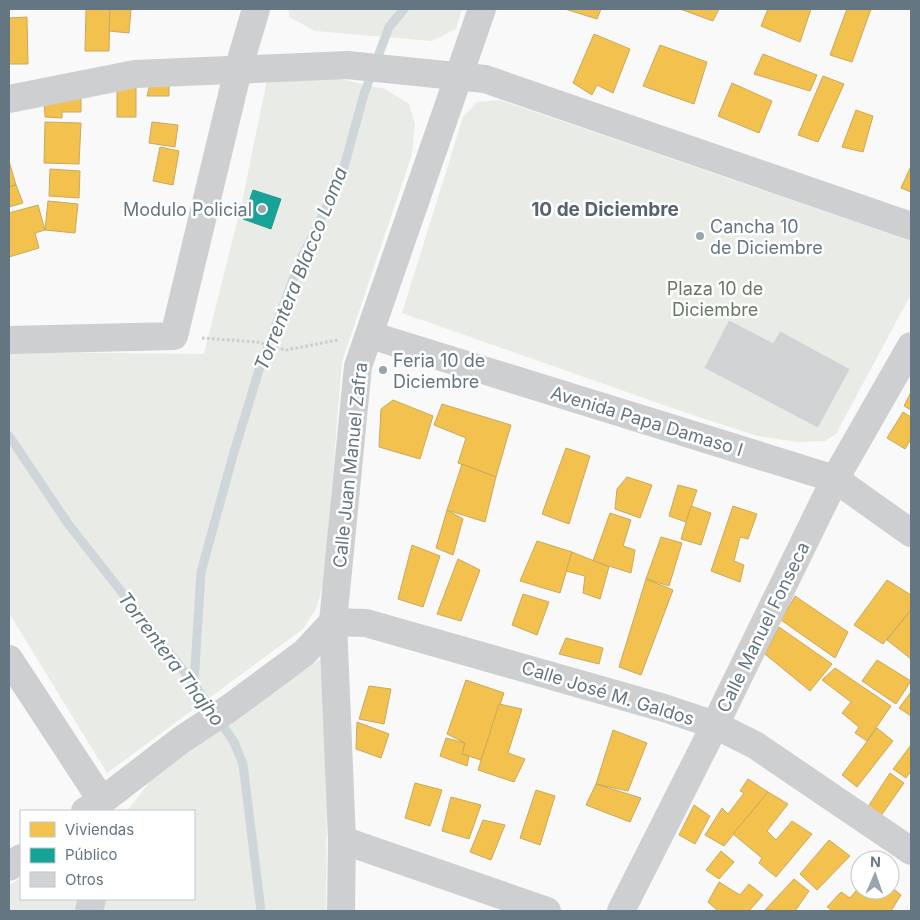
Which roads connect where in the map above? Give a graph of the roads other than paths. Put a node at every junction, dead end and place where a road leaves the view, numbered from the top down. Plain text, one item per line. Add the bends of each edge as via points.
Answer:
1 (256, 9) edge
2 (482, 9) edge
3 (238, 70) junction
4 (458, 76) junction
5 (9, 99) edge
6 (911, 226) edge
7 (370, 335) junction
8 (9, 339) edge
9 (911, 346) edge
10 (835, 479) junction
11 (911, 533) edge
12 (333, 622) junction
13 (9, 659) edge
14 (715, 725) junction
15 (94, 806) edge
16 (342, 840) junction
17 (911, 851) edge
18 (20, 859) edge
19 (9, 867) edge
20 (340, 911) edge
21 (547, 911) edge
22 (621, 911) edge

1 - 3 street
2 - 4 street, Calle Juan Manuel Zafra
3 - 4 street via 347,64
3 - 5 street via 135,74
3 - 8 street via 174,336
4 - 6 street via 485,79
4 - 7 street, Calle Juan Manuel Zafra
7 - 10 street, Avenida Papa Damaso I
7 - 12 street, Calle Juan Manuel Zafra via 358,366
9 - 10 street, Calle Manuel Fonseca
10 - 11 street, Avenida Papa Damaso I
10 - 14 street, Calle Manuel Fonseca
12 - 14 street, Calle José M. Galdos via 366,623
12 - 15 street via 304,653
12 - 16 street, Calle Juan Manuel Zafra
13 - 15 street
14 - 17 street, Calle José M. Galdos via 755,745
14 - 22 street, Calle Manuel Fonseca
16 - 20 street, Calle Juan Manuel Zafra
16 - 21 street
18 - 19 street

